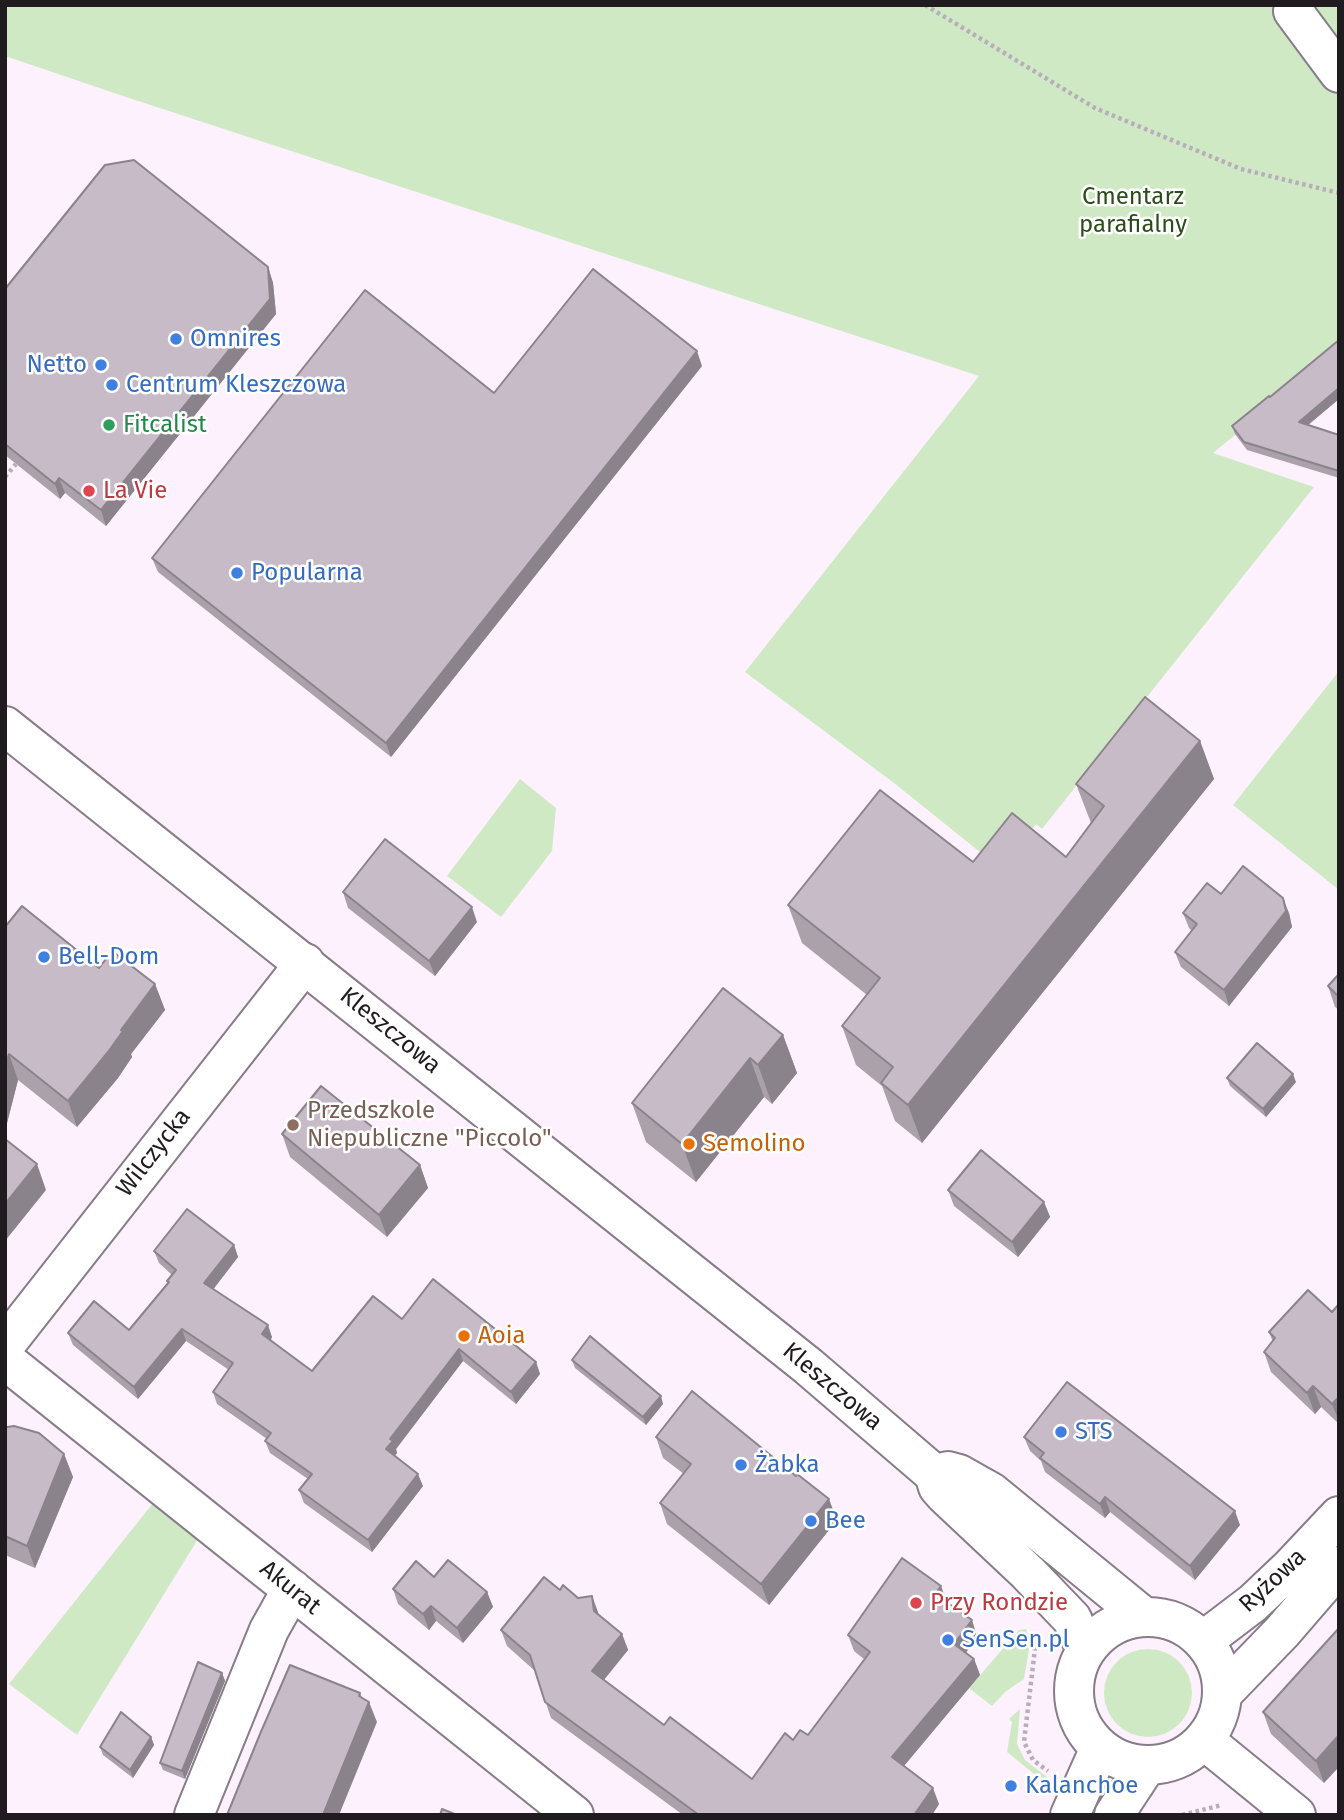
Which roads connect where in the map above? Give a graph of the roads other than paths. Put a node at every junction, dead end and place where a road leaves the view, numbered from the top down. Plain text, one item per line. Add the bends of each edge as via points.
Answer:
1 (1293, 11) dead end
2 (1339, 73) edge
3 (5, 726) edge
4 (305, 963) junction
5 (5, 1345) edge
6 (5, 1360) edge
7 (934, 1474) junction
8 (1339, 1516) edge
9 (1339, 1566) edge
10 (292, 1589) junction
11 (1144, 1617) junction
12 (1203, 1641) junction
13 (1086, 1650) junction
14 (1223, 1693) junction
15 (1204, 1740) junction
16 (1100, 1748) junction
17 (1147, 1765) junction
18 (194, 1815) edge
19 (574, 1815) edge
20 (1070, 1815) edge
21 (1114, 1815) edge
22 (1296, 1815) edge

1 - 2 main road
3 - 4 main road, Kleszczowa
4 - 5 main road, Wilczycka
4 - 7 main road, Kleszczowa via 808,1366
6 - 10 main road, Akurat
7 - 11 main road via 959,1474 991,1492
7 - 13 main road, Kleszczowa via 945,1495 1072,1619
8 - 12 main road, Ryżowa via 1253,1603
9 - 14 main road, Ryżowa
10 - 18 main road via 269,1630
10 - 19 main road, Akurat
11 - 12 main road via 1176,1622
11 - 13 main road via 1109,1628
12 - 14 main road via 1216,1661
13 - 16 main road via 1077,1668 1074,1699 1085,1730
14 - 15 main road via 1219,1715
15 - 17 main road via 1179,1759
15 - 22 main road
16 - 17 main road via 1122,1760
16 - 20 main road
17 - 21 main road

